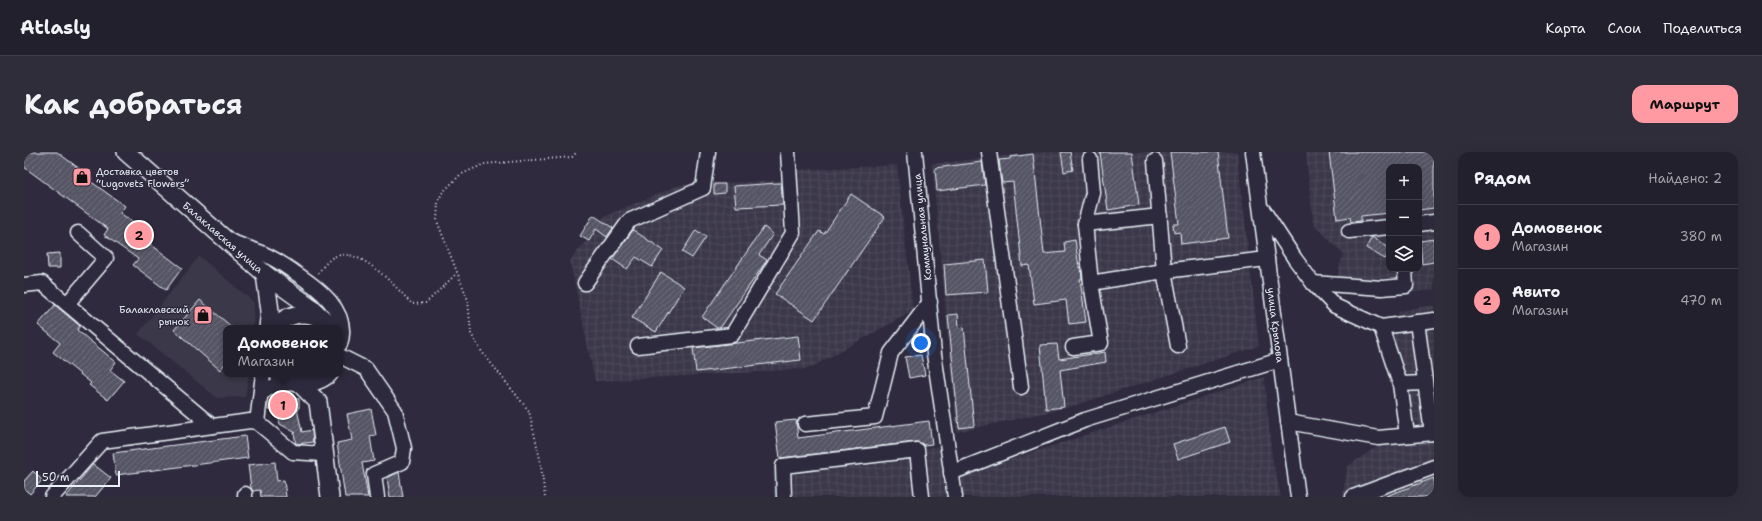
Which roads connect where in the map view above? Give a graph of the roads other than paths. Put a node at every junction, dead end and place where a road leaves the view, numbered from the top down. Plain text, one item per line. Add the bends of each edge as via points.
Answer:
1 (126, 152) edge
2 (708, 152) edge
3 (788, 152) edge
4 (915, 152) edge
5 (989, 152) edge
6 (1254, 152) edge
7 (1090, 159) dead end
8 (1155, 161) dead end
9 (1260, 206) junction
10 (1160, 216) junction
11 (1434, 222) edge
12 (1084, 224) junction
13 (1422, 224) edge
14 (1386, 227) edge
15 (1349, 231) dead end
16 (78, 234) dead end
17 (228, 241) junction
18 (1267, 259) junction
19 (1164, 271) junction
20 (1405, 272) edge
21 (265, 274) junction
22 (585, 283) dead end
23 (1091, 283) junction
24 (1313, 283) junction
25 (24, 285) edge
26 (930, 302) junction
27 (67, 304) junction
28 (1434, 320) edge
29 (1417, 322) junction
30 (329, 324) edge
31 (268, 325) edge
32 (277, 325) edge
33 (341, 325) edge
34 (1381, 327) junction
35 (638, 346) dead end
36 (1178, 346) dead end
37 (1073, 347) dead end
38 (343, 357) edge
39 (1280, 360) junction
40 (263, 377) edge
41 (282, 377) edge
42 (324, 377) edge
43 (326, 377) edge
44 (297, 383) junction
45 (1425, 383) junction
46 (1400, 384) junction
47 (1021, 387) dead end
48 (262, 393) junction
49 (318, 402) junction
50 (257, 422) junction
51 (1288, 422) junction
52 (805, 424) dead end
53 (212, 426) junction
54 (1433, 433) edge
55 (1407, 435) junction
56 (323, 454) junction
57 (1434, 467) edge
58 (950, 473) junction
59 (52, 497) edge
60 (330, 497) edge
61 (377, 497) edge
62 (784, 497) edge
63 (922, 497) edge
64 (955, 497) edge
65 (1298, 497) edge
66 (1353, 497) edge

1 - 17 main road, Балаклавская улица
2 - 22 street via 703,188 629,221
3 - 35 street via 793,233 732,335
4 - 26 street, Коммунальная улица
5 - 47 street
6 - 9 street, улица Крылова
7 - 12 street via 1093,192
8 - 10 street
9 - 18 street, улица Крылова
9 - 24 street
10 - 12 street
10 - 19 street
11 - 13 street
12 - 23 street
14 - 15 street
16 - 27 street via 106,258
17 - 21 main road, Балаклавская улица
17 - 33 street via 264,254 311,282 337,311
18 - 19 street
18 - 39 street, улица Крылова
19 - 23 street
19 - 36 street
20 - 24 street via 1406,286 1382,288
21 - 30 main road, Балаклавская улица
21 - 31 main road, Балаклавская улица via 270,311
23 - 37 street via 1101,343
24 - 34 street via 1335,306
25 - 27 street via 42,283
26 - 52 street via 891,353 875,417
26 - 58 street, Коммунальная улица via 934,354
27 - 53 street
28 - 29 street
29 - 34 street
29 - 45 street
30 - 32 main road via 315,315 303,314 291,316
34 - 46 street
38 - 61 street via 366,368 395,411 404,448 402,462 374,474
39 - 51 street, улица Крылова
39 - 58 street via 1085,420
40 - 48 street
41 - 44 main road
42 - 44 main road via 309,384
43 - 49 main road
44 - 48 street via 277,385
44 - 49 main road
45 - 46 street
45 - 54 street
46 - 55 street
48 - 50 street
49 - 56 main road
50 - 53 street via 245,421
50 - 56 street via 293,452
51 - 55 street via 1378,438
51 - 65 street, улица Крылова
53 - 59 street via 102,441
54 - 55 street
56 - 60 main road
57 - 66 street
58 - 64 street, Коммунальная улица
62 - 63 street via 783,466 917,450

